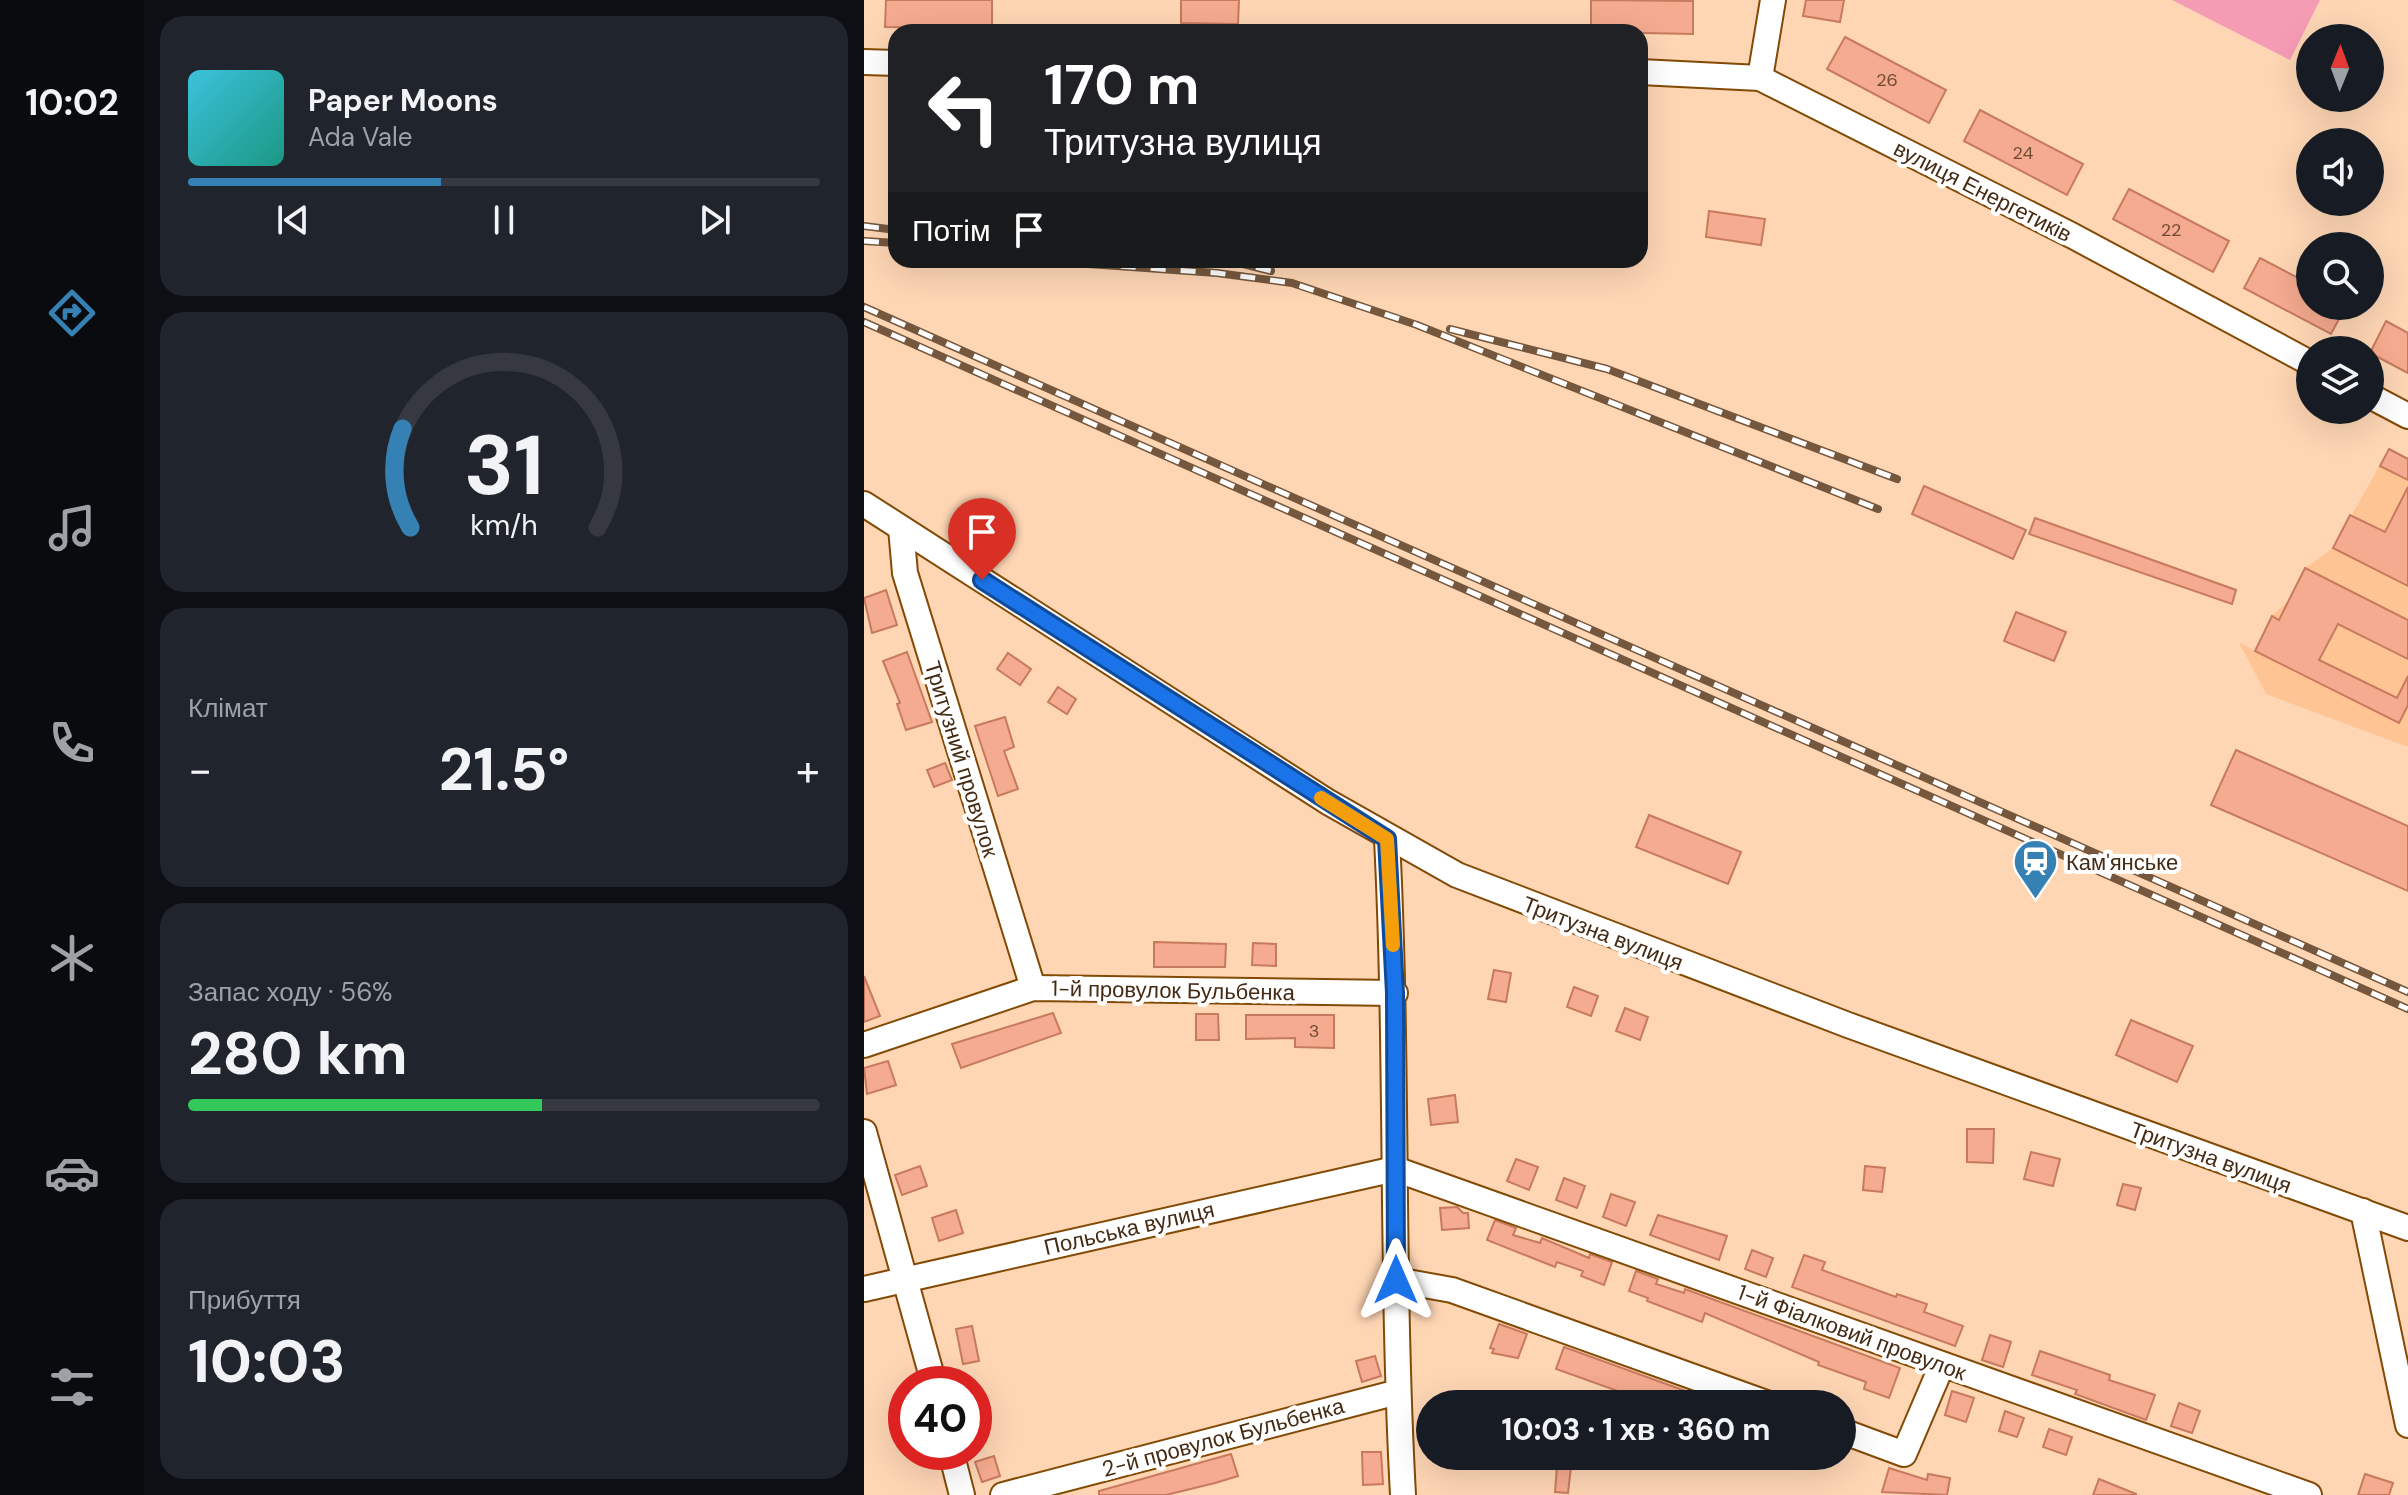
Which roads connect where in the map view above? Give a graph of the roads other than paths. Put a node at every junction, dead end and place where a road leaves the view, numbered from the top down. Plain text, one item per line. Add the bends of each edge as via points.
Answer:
1 (1773, 0) edge
2 (864, 62) edge
3 (888, 63) edge
4 (1648, 72) edge
5 (1760, 78) junction
6 (2296, 355) edge
7 (2384, 403) edge
8 (2408, 416) edge
9 (864, 504) edge
10 (901, 528) junction
11 (1387, 839) junction
12 (1033, 988) junction
13 (1395, 993) junction
14 (864, 1045) edge
15 (864, 1132) edge
16 (1395, 1169) junction
17 (2363, 1211) junction
18 (2408, 1228) edge
19 (907, 1278) junction
20 (1396, 1280) junction
21 (864, 1289) edge
22 (1942, 1365) junction
23 (929, 1366) edge
24 (1730, 1390) edge
25 (1398, 1392) junction
26 (2408, 1425) edge
27 (1856, 1436) edge
28 (956, 1470) edge
29 (962, 1495) edge
30 (1003, 1495) edge
31 (1403, 1495) edge
32 (2309, 1495) edge

1 - 5 street
2 - 3 street
4 - 5 street, вулиця Енергетиків
5 - 6 street, вулиця Енергетиків
7 - 8 street
9 - 10 street, Тритузна вулиця
10 - 11 street, Тритузна вулиця
10 - 12 street, Тритузний провулок via 905,573
11 - 13 street
11 - 17 street, Тритузна вулиця via 1533,906
12 - 13 street, 1-й провулок Бульбенка
12 - 14 street, 1-й провулок Бульбенка
13 - 16 street
15 - 19 street
16 - 19 street, Польська вулиця
16 - 20 street
16 - 22 street, 1-й Фіалковий провулок
17 - 18 street, Тритузна вулиця
17 - 26 street
19 - 21 street, Польська вулиця
19 - 23 street
20 - 24 street via 1452,1290
20 - 25 street
22 - 27 street via 1904,1454
22 - 32 street, 1-й Фіалковий провулок
25 - 30 street, 2-й провулок Бульбенка
25 - 31 street
28 - 29 street

